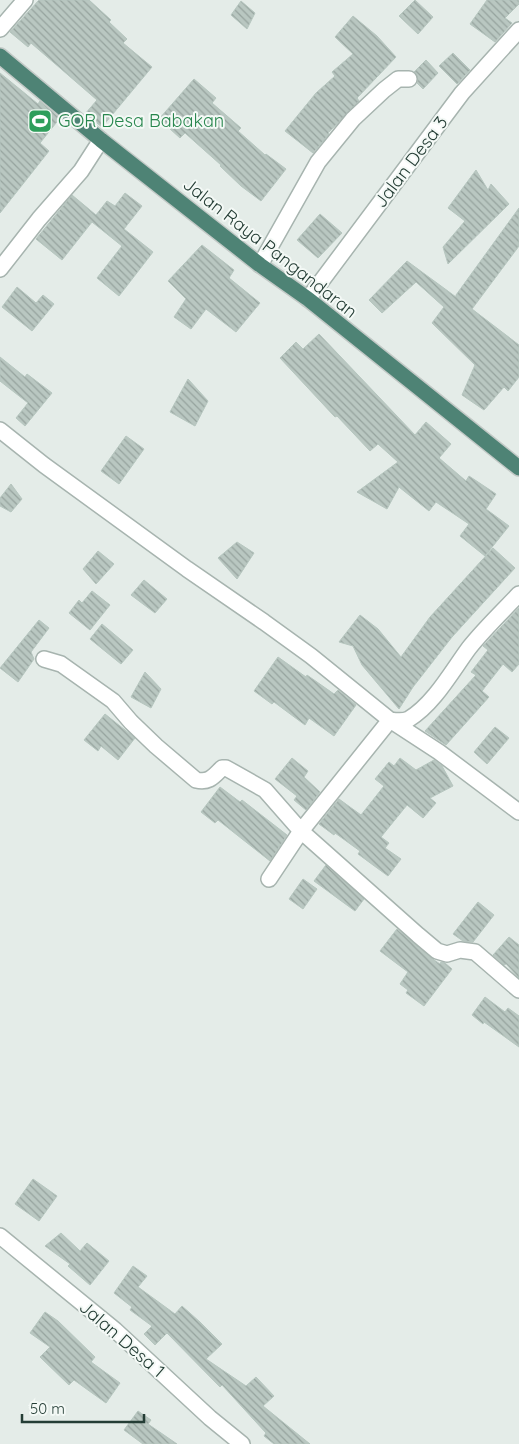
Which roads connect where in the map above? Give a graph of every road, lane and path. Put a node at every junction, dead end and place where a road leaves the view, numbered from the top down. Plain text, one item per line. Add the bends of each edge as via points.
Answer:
1 (25, 0) edge
2 (0, 29) edge
3 (519, 30) edge
4 (0, 56) edge
5 (409, 79) dead end
6 (101, 140) junction
7 (260, 265) junction
8 (0, 269) edge
9 (308, 299) junction
10 (0, 430) edge
11 (519, 468) edge
12 (519, 594) edge
13 (44, 659) dead end
14 (390, 720) junction
15 (519, 812) edge
16 (301, 831) junction
17 (269, 879) dead end
18 (519, 990) edge
19 (0, 1236) edge
20 (242, 1444) edge

1 - 2 street
3 - 9 street, Jalan Desa 3 via 462,93
4 - 6 highway, Jalan Raya Pangandaran
5 - 7 street via 398,80 384,90 353,119 318,162
6 - 7 highway, Jalan Raya Pangandaran
6 - 8 street via 81,171
7 - 9 highway, Jalan Raya Pangandaran
9 - 11 highway, Jalan Raya Pangandaran
10 - 14 street via 187,569 311,656
12 - 14 street via 470,647 423,707 408,719
13 - 16 street via 61,664 114,701 131,722 196,780 210,780 222,768 233,771 265,790
14 - 15 street
14 - 16 street
16 - 17 street
16 - 18 street via 438,951 447,954 460,950 474,952
19 - 20 street, Jalan Desa 1 via 114,1330

